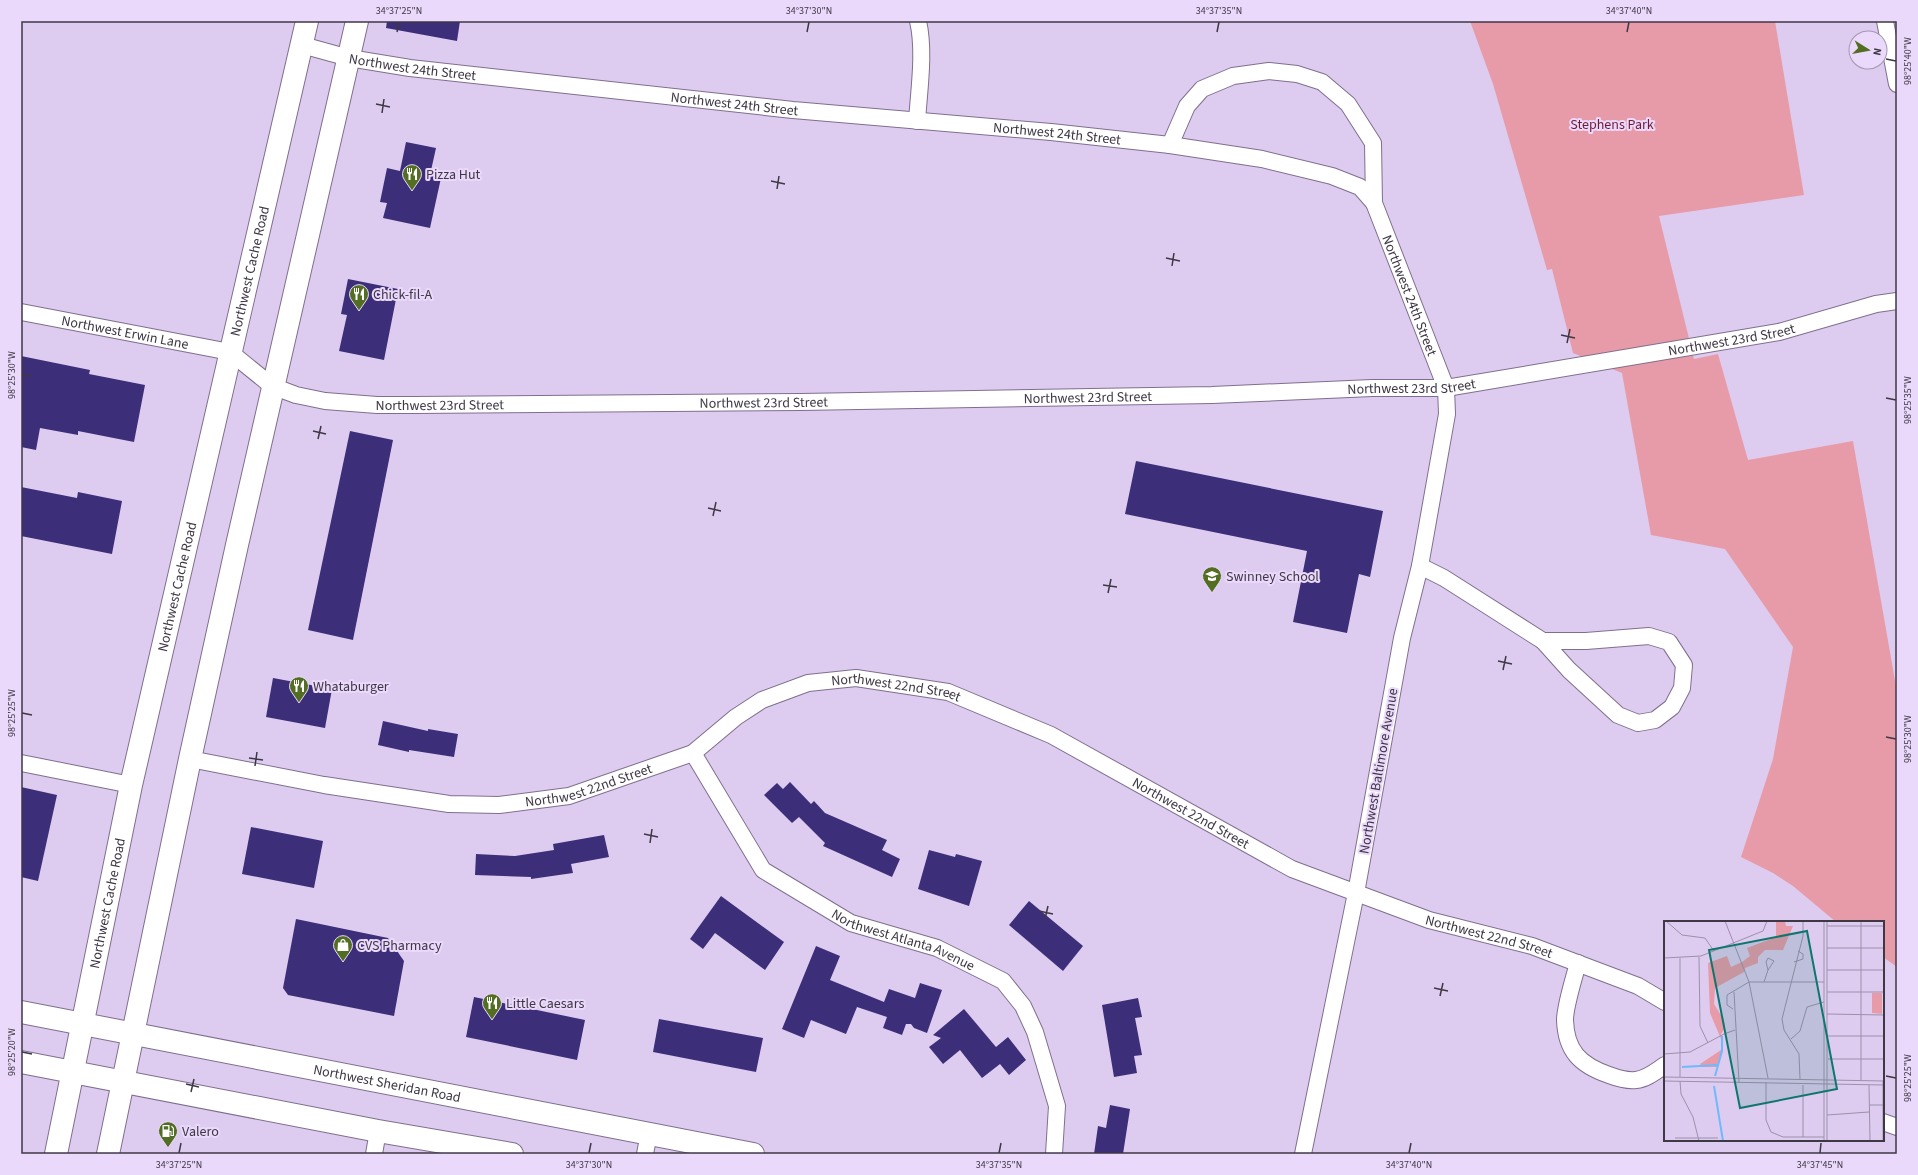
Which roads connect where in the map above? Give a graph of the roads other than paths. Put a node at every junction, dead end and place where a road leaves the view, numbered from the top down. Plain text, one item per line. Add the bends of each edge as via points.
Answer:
1 (307, 21) edge
2 (357, 21) edge
3 (918, 21) edge
4 (1885, 21) edge
5 (302, 45) junction
6 (1893, 46) edge
7 (349, 58) junction
8 (1897, 84) edge
9 (917, 121) junction
10 (1170, 145) junction
11 (1374, 203) junction
12 (1897, 301) edge
13 (21, 312) edge
14 (230, 352) junction
15 (272, 386) junction
16 (1446, 388) junction
17 (1420, 566) junction
18 (1543, 641) junction
19 (693, 754) junction
20 (190, 759) junction
21 (21, 763) edge
22 (131, 785) junction
23 (1356, 893) junction
24 (1578, 963) junction
25 (1664, 1001) edge
26 (21, 1012) edge
27 (83, 1024) junction
28 (133, 1033) junction
29 (21, 1062) edge
30 (1664, 1066) edge
31 (73, 1072) junction
32 (123, 1081) junction
33 (1884, 1122) edge
34 (1897, 1127) edge
35 (378, 1131) junction
36 (647, 1144) edge
37 (56, 1154) edge
38 (108, 1154) edge
39 (374, 1154) edge
40 (512, 1154) edge
41 (753, 1154) edge
42 (1054, 1154) edge
43 (1303, 1154) edge

1 - 5 main road, Northwest Cache Road
2 - 7 main road
3 - 9 street via 920,70
4 - 6 street
5 - 7 street, Northwest 24th Street
5 - 14 main road, Northwest Cache Road
6 - 8 street
7 - 9 street, Northwest 24th Street via 480,76
7 - 15 main road
9 - 10 street, Northwest 24th Street
10 - 11 street, Northwest 24th Street via 1262,159 1332,176 1360,187
10 - 11 street, Northwest 24th Street via 1187,106 1202,89 1233,76 1269,71 1297,74 1322,82 1348,104 1373,143
11 - 16 street, Northwest 24th Street
12 - 16 street, Northwest 23rd Street via 1876,304 1779,332
13 - 14 street, Northwest Erwin Lane
14 - 15 street, Northwest 23rd Street
14 - 22 main road, Northwest Cache Road
15 - 16 street, Northwest 23rd Street via 296,395 325,401 377,405 801,402
15 - 20 main road
16 - 17 street, Northwest Baltimore Avenue via 1448,414
17 - 18 street via 1444,578
17 - 23 street, Northwest Baltimore Avenue via 1402,638
18 - 18 street via 1569,670 1618,715 1638,723 1655,720 1672,707 1682,688 1684,665 1669,642 1648,636 1586,641
19 - 20 street, Northwest 22nd Street via 570,796 499,805 449,804 324,785
19 - 23 street, Northwest 22nd Street via 736,717 762,700 808,683 856,678 948,692 1051,735 1292,869
19 - 42 street, Northwest Atlanta Avenue via 763,870 851,923 937,948 1003,981 1023,1006 1040,1047 1057,1106
20 - 28 main road
21 - 22 street
22 - 27 main road, Northwest Cache Road
23 - 24 street, Northwest 22nd Street via 1429,920 1532,946
23 - 43 street, Northwest Baltimore Avenue
24 - 25 street, Northwest 22nd Street via 1638,986
24 - 30 street via 1565,1019 1569,1046 1577,1058 1594,1070 1618,1078 1636,1080 1651,1075
26 - 27 main road, Northwest Sheridan Road
27 - 28 main road, Northwest Sheridan Road
27 - 31 main road, Northwest Cache Road
28 - 32 main road
28 - 36 main road, Northwest Sheridan Road
29 - 31 main road
31 - 32 main road
31 - 37 main road, Northwest Cache Road
32 - 35 main road
32 - 38 main road
33 - 34 street
35 - 39 street
35 - 40 main road
36 - 41 main road, Northwest Sheridan Road

